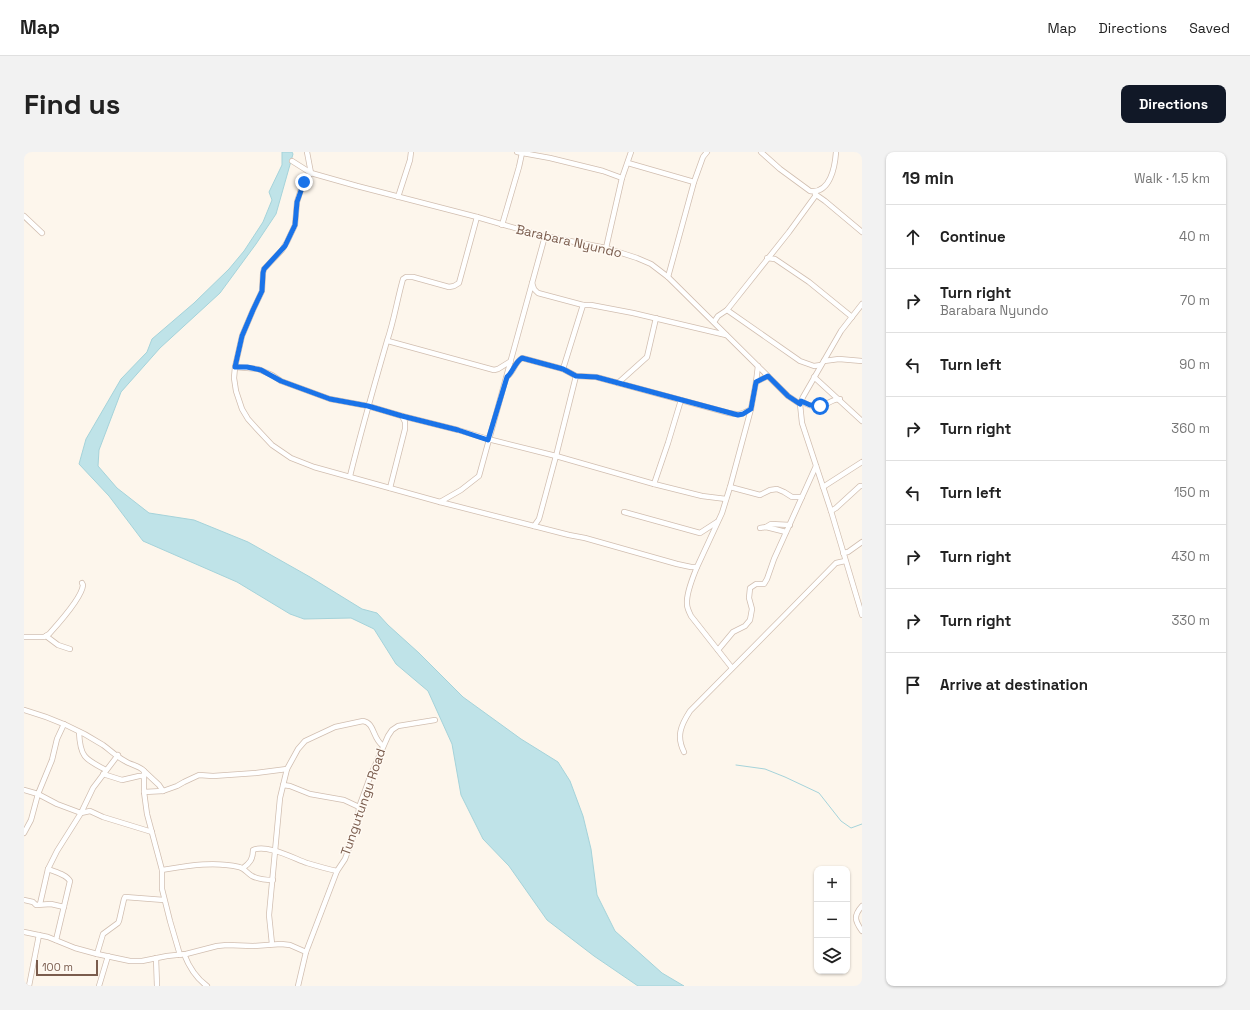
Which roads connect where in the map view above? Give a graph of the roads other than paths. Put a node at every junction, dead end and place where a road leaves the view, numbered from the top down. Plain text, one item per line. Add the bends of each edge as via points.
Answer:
1 (307, 152) edge
2 (412, 152) edge
3 (631, 152) edge
4 (707, 152) edge
5 (761, 152) edge
6 (836, 152) edge
7 (519, 153) edge
8 (292, 161) dead end
9 (628, 163) junction
10 (311, 173) junction
11 (622, 178) junction
12 (694, 182) junction
13 (824, 188) junction
14 (810, 191) junction
15 (816, 195) junction
16 (398, 196) junction
17 (825, 201) junction
18 (24, 216) edge
19 (477, 217) junction
20 (502, 225) junction
21 (862, 232) edge
22 (42, 233) dead end
23 (545, 236) junction
24 (606, 248) junction
25 (773, 252) junction
26 (767, 258) junction
27 (775, 259) junction
28 (668, 277) junction
29 (532, 283) junction
30 (862, 304) edge
31 (583, 305) junction
32 (727, 310) junction
33 (852, 317) junction
34 (656, 318) junction
35 (714, 322) junction
36 (726, 335) junction
37 (388, 340) junction
38 (511, 361) junction
39 (862, 361) edge
40 (823, 363) junction
41 (758, 366) junction
42 (235, 367) junction
43 (563, 369) junction
44 (576, 376) junction
45 (768, 376) junction
46 (507, 377) junction
47 (814, 377) junction
48 (756, 382) junction
49 (618, 383) junction
50 (681, 400) junction
51 (840, 400) junction
52 (800, 403) junction
53 (368, 406) junction
54 (751, 409) junction
55 (402, 416) junction
56 (862, 421) edge
57 (488, 440) junction
58 (556, 456) junction
59 (862, 462) edge
60 (816, 466) junction
61 (350, 476) junction
62 (654, 484) junction
63 (862, 486) edge
64 (730, 487) junction
65 (823, 487) junction
66 (390, 488) junction
67 (802, 497) junction
68 (726, 500) junction
69 (440, 502) junction
70 (831, 511) junction
71 (624, 512) dead end
72 (718, 521) junction
73 (790, 525) junction
74 (534, 526) junction
75 (766, 527) junction
76 (760, 528) dead end
77 (786, 532) junction
78 (862, 542) edge
79 (843, 553) junction
80 (845, 561) junction
81 (697, 567) junction
82 (82, 583) dead end
83 (862, 598) edge
84 (857, 600) junction
85 (862, 615) edge
86 (46, 636) junction
87 (24, 637) edge
88 (70, 649) dead end
89 (718, 650) junction
90 (732, 668) junction
91 (24, 710) edge
92 (435, 720) dead end
93 (64, 724) junction
94 (79, 732) junction
95 (383, 746) junction
96 (684, 752) dead end
97 (118, 755) junction
98 (287, 769) junction
99 (105, 772) junction
100 (144, 773) junction
101 (283, 785) junction
102 (24, 790) edge
103 (163, 791) junction
104 (144, 792) junction
105 (38, 794) junction
106 (359, 807) junction
107 (81, 813) junction
108 (152, 832) junction
109 (24, 833) edge
110 (276, 851) junction
111 (243, 868) junction
112 (48, 869) junction
113 (162, 870) junction
114 (337, 871) junction
115 (273, 880) junction
116 (24, 900) edge
117 (164, 900) junction
118 (40, 904) junction
119 (862, 906) edge
120 (64, 907) junction
121 (862, 931) edge
122 (24, 932) edge
123 (39, 935) junction
124 (56, 940) junction
125 (272, 944) junction
126 (306, 952) junction
127 (97, 954) junction
128 (182, 954) junction
129 (108, 956) junction
130 (156, 958) junction
131 (29, 986) edge
132 (99, 986) edge
133 (157, 986) edge
134 (207, 986) edge
135 (298, 986) edge

1 - 10 street
2 - 16 street
3 - 9 street
4 - 12 street
5 - 14 street
6 - 13 street via 834,170
7 - 11 street via 550,158
7 - 20 street via 519,167
8 - 10 street, Barabara Nyundo
9 - 11 street
9 - 12 street
10 - 16 street, Barabara Nyundo
10 - 42 street via 303,183 297,202 295,225 287,242 264,269 262,291 242,336
11 - 24 street
12 - 28 street
13 - 14 street
13 - 17 street
14 - 15 street
15 - 17 street
15 - 25 street
16 - 19 street, Barabara Nyundo
17 - 21 street
18 - 22 street
19 - 20 street, Barabara Nyundo
19 - 37 street via 459,283 449,287 404,277
20 - 23 street, Barabara Nyundo
23 - 24 street, Barabara Nyundo
23 - 29 street
24 - 28 street, Barabara Nyundo via 651,264
25 - 26 street
25 - 27 street
26 - 27 street
26 - 32 street
27 - 33 street via 809,282
28 - 35 street, Barabara Nyundo
29 - 31 street via 538,293
29 - 38 street
30 - 33 street
31 - 34 street
31 - 43 street
32 - 35 street
32 - 40 street via 800,361 814,366
33 - 40 street
34 - 36 street
34 - 49 street via 647,357
35 - 36 street, Barabara Nyundo
36 - 41 street, Barabara Nyundo
37 - 38 street via 494,370
37 - 53 street
38 - 46 street
39 - 40 street via 839,359
40 - 47 street
41 - 45 street, Barabara Nyundo
41 - 48 street
42 - 53 street via 258,369 281,381 330,399
42 - 61 street via 236,391 242,409 272,445 297,461
43 - 44 street
43 - 46 street via 522,358
44 - 49 street via 596,377
44 - 58 street
45 - 48 street
45 - 52 street, Barabara Nyundo via 788,396
46 - 57 street
47 - 51 street
47 - 52 street
48 - 54 street
49 - 50 street
50 - 54 street via 738,415
50 - 62 street
51 - 52 street via 836,399 820,406
51 - 56 street
52 - 60 street via 802,423
53 - 55 street
53 - 61 street
54 - 64 street
55 - 57 street
55 - 66 street via 405,429
57 - 58 street
57 - 69 street via 479,476
58 - 62 street
58 - 74 street via 539,519
59 - 65 street
60 - 65 street
60 - 67 street
61 - 66 street
62 - 68 street
63 - 70 street
64 - 67 street via 760,495 777,489 792,497
64 - 68 street
65 - 70 street
66 - 69 street
67 - 73 street
68 - 72 street
69 - 74 street
70 - 79 street
71 - 72 street via 700,533
72 - 81 street
73 - 75 street via 771,524
73 - 77 street
74 - 81 street
75 - 76 street
75 - 77 street
77 - 89 street via 764,584 756,584 750,588 750,620 745,626 733,632
78 - 79 street
79 - 80 street
80 - 84 street
80 - 90 street via 836,563
81 - 89 street via 686,604 687,609
82 - 86 street via 83,588 78,599
83 - 84 street
84 - 85 street
86 - 87 street
86 - 88 street via 58,645
89 - 90 street
90 - 96 street via 696,704 682,724 681,746
91 - 93 street
92 - 95 street, Tungutungu Road via 398,726 392,730
93 - 94 street
93 - 105 street
94 - 97 street
94 - 99 street via 84,756
95 - 98 street via 376,740 368,723 354,722 335,727 305,741 298,748
95 - 106 street, Tungutungu Road
97 - 99 street
97 - 100 street via 130,764 142,768
98 - 101 street
98 - 103 street via 275,772 199,775
99 - 100 street via 122,780
99 - 107 street via 93,788
100 - 103 street
100 - 104 street
101 - 106 street via 310,794 344,800
101 - 110 street
102 - 105 street
103 - 104 street
104 - 108 street
105 - 107 street
105 - 109 street via 31,820
106 - 114 street, Tungutungu Road via 353,837 345,859
107 - 108 street via 90,811
107 - 112 street
108 - 113 street
110 - 111 street via 253,850 252,860
110 - 114 street
110 - 115 street
111 - 113 street via 200,864
111 - 115 street via 259,879
112 - 118 street
112 - 120 street via 70,881
113 - 117 street
114 - 126 street, Tungutungu Road
115 - 125 street via 269,915
116 - 118 street via 35,905
117 - 127 street via 125,897 119,921 103,934
117 - 128 street
118 - 120 street
119 - 121 street via 856,917 856,923
120 - 124 street
122 - 123 street
123 - 124 street
123 - 131 street
124 - 127 street
125 - 126 street via 290,945
125 - 128 street via 216,946
126 - 135 street, Tungutungu Road
127 - 129 street
128 - 130 street
128 - 134 street via 194,974
129 - 130 street via 142,961
129 - 132 street
130 - 133 street

